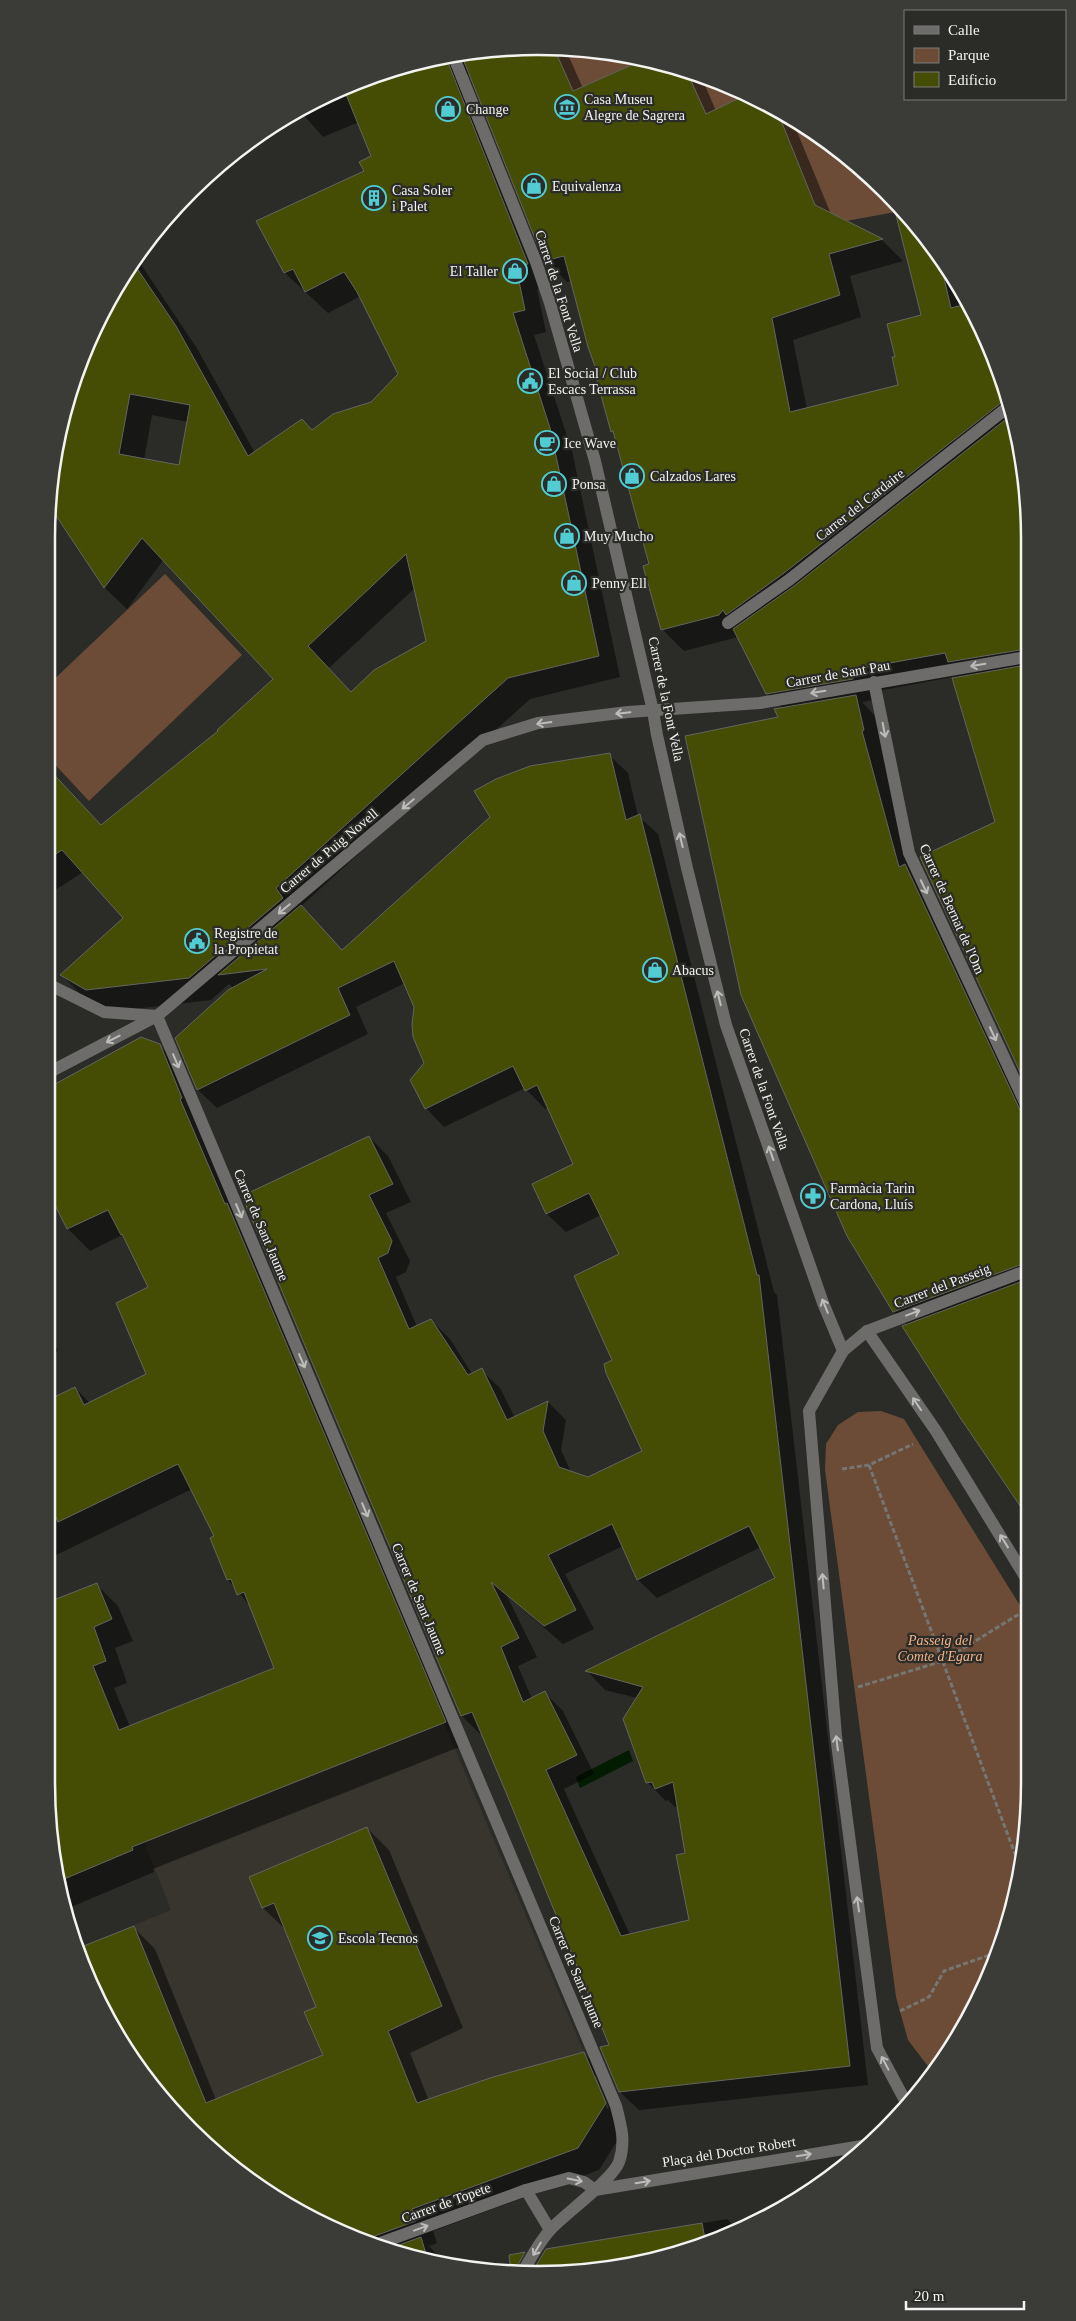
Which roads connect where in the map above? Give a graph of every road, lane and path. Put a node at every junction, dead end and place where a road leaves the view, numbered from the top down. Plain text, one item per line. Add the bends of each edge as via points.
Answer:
1 (455, 62) edge
2 (1004, 409) edge
3 (728, 623) dead end
4 (1021, 658) edge
5 (874, 682) junction
6 (653, 711) junction
7 (55, 988) edge
8 (157, 1016) junction
9 (55, 1069) edge
10 (1021, 1094) edge
11 (1021, 1273) edge
12 (867, 1330) junction
13 (843, 1351) junction
14 (918, 1442) dead end
15 (869, 1465) junction
16 (842, 1469) dead end
17 (1021, 1570) edge
18 (1021, 1614) edge
19 (943, 1661) junction
20 (868, 1686) dead end
21 (1016, 1855) edge
22 (989, 1955) edge
23 (900, 2011) dead end
24 (904, 2098) edge
25 (855, 2147) edge
26 (526, 2190) junction
27 (595, 2190) junction
28 (550, 2230) junction
29 (386, 2241) edge
30 (527, 2266) edge

1 - 6 street, Carrer de la Font Vella via 550,304 595,462
2 - 3 street, Carrer del Cardaire via 789,580
4 -> 5 street, Carrer de Sant Pau
5 -> 6 street, Carrer de Sant Pau via 760,703
5 -> 10 street, Carrer de Bernat de l'Om via 909,853
6 -> 8 street, Carrer de Puig Novell via 538,723 484,740
13 -> 6 street, Carrer de la Font Vella via 823,1303 726,1025
7 - 8 street via 104,1012
8 -> 9 street, Carrer de Puig Novell
8 -> 27 street, Carrer de Sant Jaume via 616,2106 624,2140 619,2164
12 -> 11 street, Carrer del Passeig
12 - 13 street
17 -> 12 street via 936,1431
24 -> 13 street via 877,2048 835,1726 808,1411
14 - 15 path
15 - 16 path
15 - 19 path
18 - 19 path
19 - 20 path
19 - 21 path
22 - 23 path via 944,1971 929,1997
27 -> 25 street, Plaça del Doctor Robert
26 -> 27 street, Carrer de Topete via 569,2178 584,2182
26 - 28 street
29 -> 26 street, Carrer de Topete
27 - 28 street, Carrer de Sant Jaume
28 -> 30 street, Carrer de Sant Jaume

